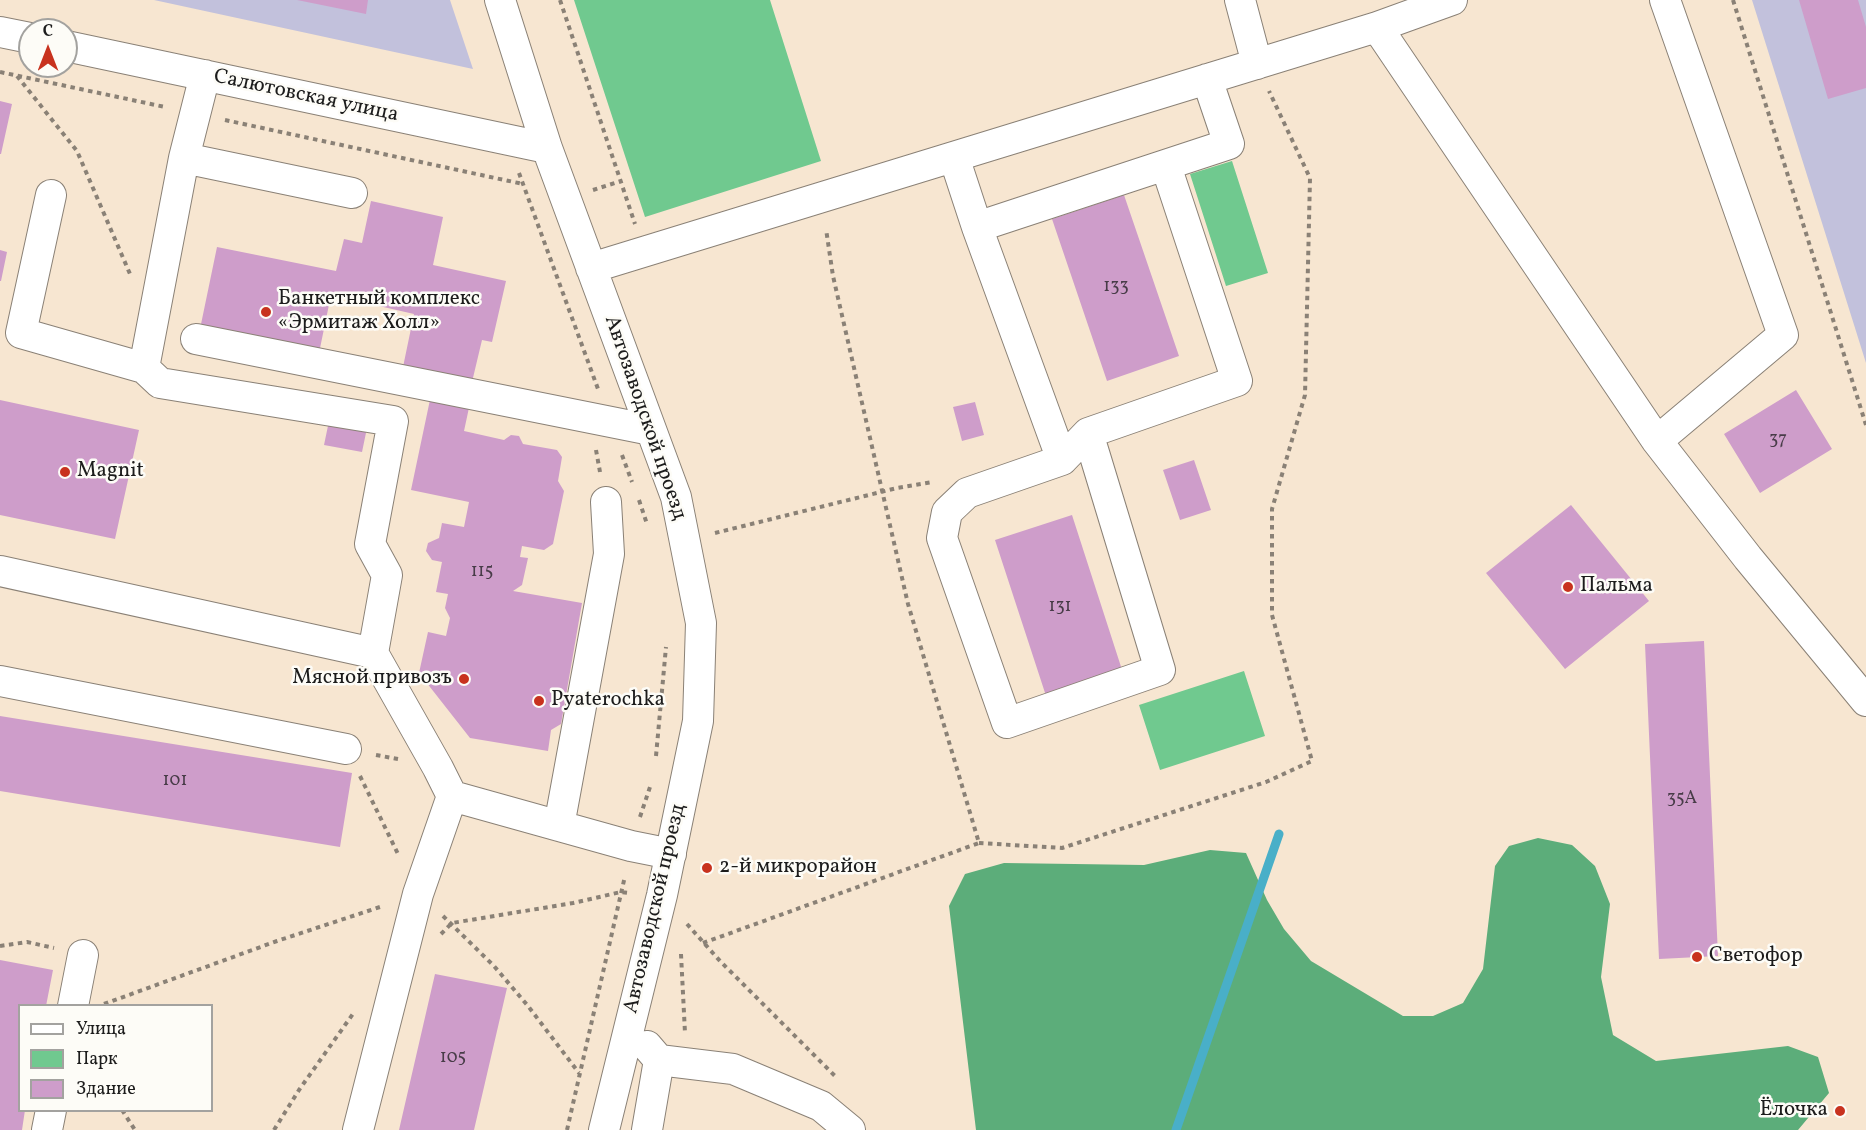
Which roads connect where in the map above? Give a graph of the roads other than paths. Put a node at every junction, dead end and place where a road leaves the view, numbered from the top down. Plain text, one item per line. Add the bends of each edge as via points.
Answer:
1 (500, 0) edge
2 (1240, 0) edge
3 (1452, 0) edge
4 (1665, 0) edge
5 (1377, 27) junction
6 (0, 32) edge
7 (18, 36) edge
8 (78, 49) edge
9 (1257, 64) junction
10 (205, 75) junction
11 (1207, 80) junction
12 (547, 148) junction
13 (954, 157) junction
14 (183, 158) junction
15 (1166, 165) junction
16 (352, 193) dead end
17 (51, 195) dead end
18 (977, 227) junction
19 (591, 268) junction
20 (196, 339) dead end
21 (144, 368) junction
22 (651, 430) junction
23 (1088, 433) junction
24 (1657, 441) junction
25 (1062, 460) junction
26 (606, 502) road end
27 (0, 572) edge
28 (373, 653) junction
29 (0, 681) edge
30 (1866, 701) edge
31 (346, 749) road end
32 (452, 796) junction
33 (559, 826) junction
34 (671, 854) junction
35 (83, 955) road end
36 (73, 1004) edge
37 (629, 1026) junction
38 (670, 1061) junction
39 (51, 1112) edge
40 (47, 1130) edge
41 (358, 1130) edge
42 (604, 1130) edge
43 (646, 1130) edge
44 (850, 1130) edge

1 - 12 street, Автозаводской проезд
2 - 9 street
3 - 5 street
4 - 24 street via 1783,335
5 - 9 street
5 - 24 street
6 - 7 street
8 - 10 street, Салютовская улица
9 - 11 street
10 - 12 street, Салютовская улица
10 - 14 street
11 - 13 street
11 - 15 street via 1229,144
12 - 19 street, Автозаводской проезд
13 - 18 street
13 - 19 street
14 - 16 street
14 - 21 street
15 - 18 street
15 - 23 street via 1237,381
17 - 21 street via 21,333
18 - 25 street
19 - 22 street, Автозаводской проезд
20 - 22 street
21 - 28 street via 160,383 393,421 370,544 387,575
22 - 34 street, Автозаводской проезд via 676,497 701,623 698,721
23 - 25 street
23 - 25 street via 1160,670 1007,723 942,538 947,513 967,494
24 - 30 street
26 - 33 street via 609,554
27 - 28 street
28 - 32 street
29 - 31 street
32 - 33 street
32 - 41 street via 418,894
33 - 34 street
34 - 37 street, Автозаводской проезд
35 - 36 street
37 - 38 street
37 - 42 street, Автозаводской проезд
38 - 43 street
38 - 44 street via 733,1069 820,1106
39 - 40 street

